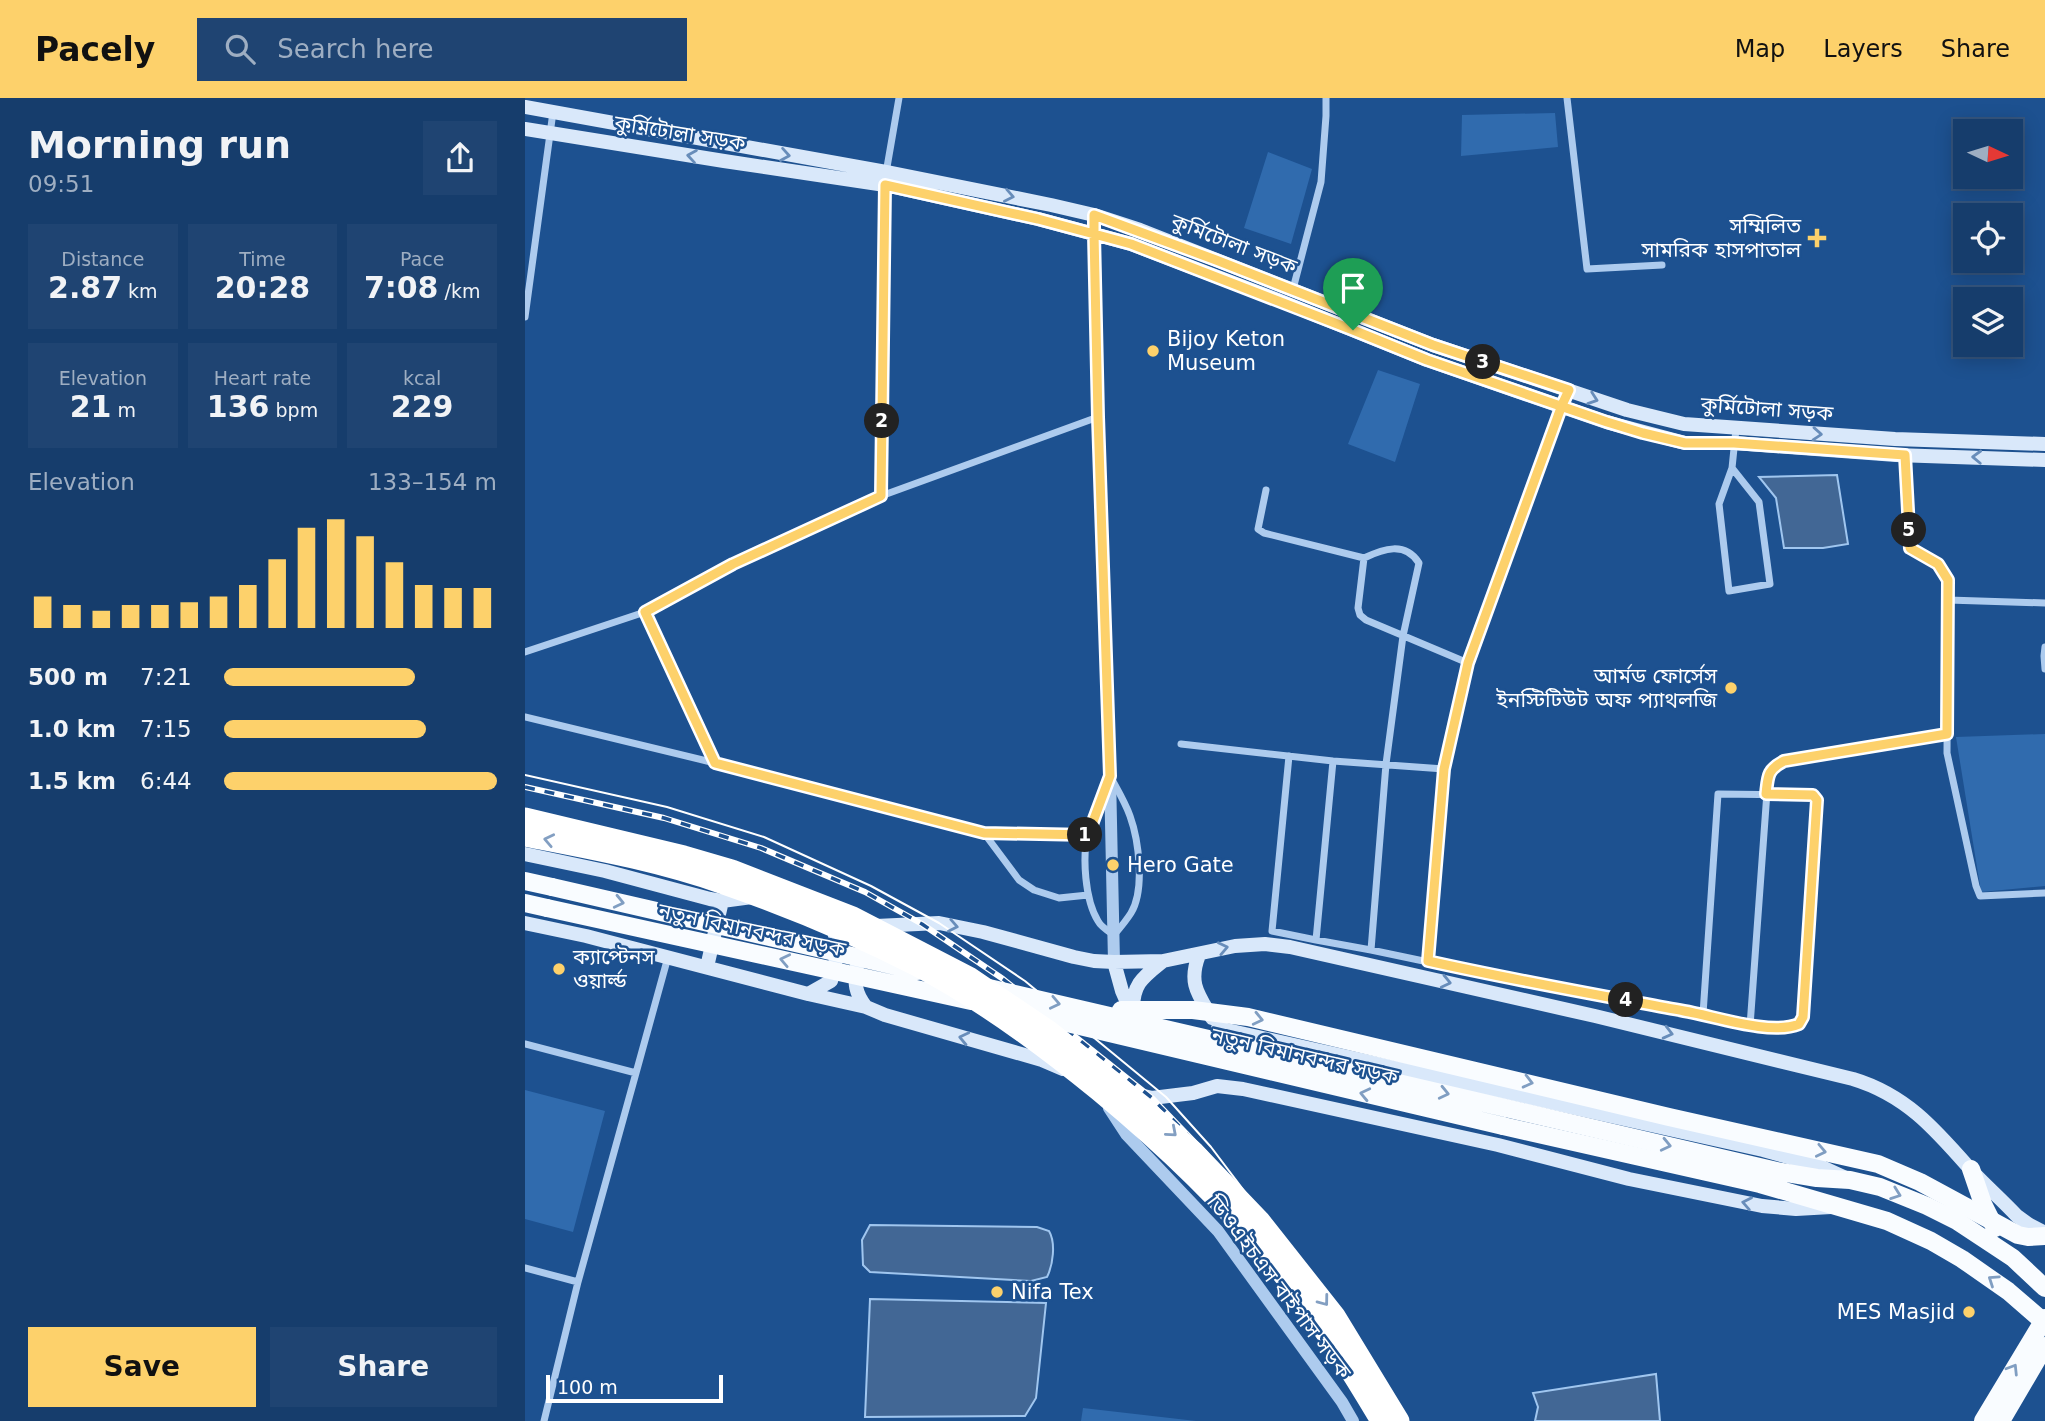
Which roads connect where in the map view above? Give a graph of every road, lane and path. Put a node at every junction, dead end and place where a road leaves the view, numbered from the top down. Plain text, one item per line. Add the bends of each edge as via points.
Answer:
1 (899, 98) edge
2 (1326, 98) edge
3 (1567, 98) edge
4 (525, 107) edge
5 (553, 112) junction
6 (525, 129) edge
7 (550, 133) junction
8 (886, 178) junction
9 (1094, 215) junction
10 (1094, 234) junction
11 (1662, 265) dead end
12 (1293, 289) junction
13 (525, 317) edge
14 (1569, 390) junction
15 (1562, 405) junction
16 (1098, 417) junction
17 (1735, 436) junction
18 (2045, 444) edge
19 (1905, 455) junction
20 (2045, 460) edge
21 (1732, 468) junction
22 (1266, 490) dead end
23 (881, 496) junction
24 (1364, 558) junction
25 (1948, 600) junction
26 (2045, 603) edge
27 (645, 612) junction
28 (1403, 636) junction
29 (2045, 647) edge
30 (525, 652) edge
31 (1468, 663) junction
32 (2045, 668) edge
33 (525, 717) edge
34 (1947, 734) junction
35 (1181, 744) dead end
36 (1289, 756) junction
37 (1333, 761) junction
38 (715, 763) junction
39 (1386, 764) junction
40 (1444, 769) junction
41 (1110, 776) junction
42 (1766, 794) junction
43 (525, 818) edge
44 (984, 833) junction
45 (525, 835) edge
46 (1088, 835) junction
47 (525, 854) edge
48 (1324, 857) junction
49 (1377, 870) junction
50 (525, 881) edge
51 (2045, 894) edge
52 (1088, 895) junction
53 (722, 901) junction
54 (525, 903) edge
55 (834, 923) junction
56 (526, 924) edge
57 (885, 926) junction
58 (1114, 935) junction
59 (1199, 955) junction
60 (667, 957) junction
61 (1163, 961) junction
62 (1428, 961) junction
63 (1114, 962) junction
64 (707, 967) junction
65 (807, 994) junction
66 (866, 1007) junction
67 (1093, 1011) junction
68 (1703, 1014) junction
69 (1134, 1017) junction
70 (1750, 1026) junction
71 (1218, 1028) junction
72 (525, 1044) edge
73 (1291, 1045) junction
74 (1332, 1054) junction
75 (1220, 1066) junction
76 (636, 1073) junction
77 (1092, 1081) junction
78 (1217, 1086) junction
79 (1280, 1096) junction
80 (1326, 1107) junction
81 (1971, 1170) junction
82 (1850, 1180) junction
83 (1839, 1206) junction
84 (2045, 1235) edge
85 (2013, 1258) junction
86 (525, 1268) edge
87 (578, 1282) junction
88 (2045, 1288) edge
89 (2045, 1321) edge
90 (2045, 1346) edge
91 (544, 1421) edge
92 (1353, 1421) edge
93 (1381, 1421) edge
94 (1399, 1421) edge
95 (1983, 1421) edge
96 (2001, 1421) edge

1 - 8 street
2 - 12 street via 1321,182
3 - 11 street via 1587,269
4 - 5 main road, কুর্মিটোলা সড়ক
5 - 7 street
5 -> 8 main road, কুর্মিটোলা সড়ক
6 - 7 main road, কুর্মিটোলা সড়ক
8 -> 7 main road, কুর্মিটোলা সড়ক
7 - 13 street
8 -> 9 main road, কুর্মিটোলা সড়ক
8 - 10 main road, কুর্মিটোলা সড়ক
8 - 23 street
9 - 10 street
9 - 12 main road, কুর্মিটোলা সড়ক
10 - 15 main road, কুর্মিটোলা সড়ক via 1254,290 1427,360
10 - 16 street
12 - 14 main road, কুর্মিটোলা সড়ক via 1433,345
14 - 15 street
14 -> 17 main road, কুর্মিটোলা সড়ক via 1627,410
15 - 17 main road, কুর্মিটোলা সড়ক via 1685,443
15 - 31 street
16 - 23 street
16 - 41 street
17 -> 18 main road, কুর্মিটোলা সড়ক
17 - 19 main road, কুর্মিটোলা সড়ক
17 - 21 street
20 -> 19 main road, কুর্মিটোলা সড়ক
19 - 25 street via 1910,548 1938,564 1948,580
21 - 21 street via 1759,502 1770,584 1729,591 1719,504
22 - 24 street via 1258,529
23 - 27 street via 733,564
24 - 28 street via 1360,615
24 - 28 street via 1387,548 1414,555 1419,563
25 - 26 street
25 - 34 street
27 - 30 street
27 - 38 street
28 - 31 street
28 - 39 street
29 - 32 street
31 - 40 street
33 - 38 street
34 - 42 street via 1784,761 1772,767
34 - 51 street via 1947,753 1980,896
35 - 36 street
36 - 37 street
36 - 48 street via 1272,931 1316,940
37 - 39 street
37 - 48 street
38 - 44 street
39 - 40 street
39 - 49 street
40 - 62 street
41 - 46 street
41 - 58 street
41 - 58 street via 1130,816 1139,856 1135,904
42 - 68 street via 1718,794
42 - 70 street
42 - 70 street via 1813,795 1817,800 1803,1017 1791,1028
43 -> 94 highway, bridge via 732,870 853,917 969,977 1049,1031 1195,1152 1260,1221 1335,1316
44 - 46 street
44 - 52 street via 1019,880 1034,890 1059,898
93 -> 45 highway, bridge via 1301,1298 1208,1189 1114,1104 999,1016 919,967 841,929 725,884 659,864
46 - 52 street
47 - 53 main road
48 - 49 street via 1316,940 1371,950
49 - 62 street via 1371,950
50 -> 67 highway, নতুন বিমানবন্দর সড়ক, bridge
52 - 58 street via 1098,922
53 - 55 main road via 765,898
53 - 64 main road
83 -> 54 highway, নতুন বিমানবন্দর সড়ক, bridge via 1008,1009
55 - 57 main road
55 - 65 main road via 837,960 831,981
56 - 60 main road
57 -> 63 main road via 939,923 1074,957
57 - 66 main road via 865,940 856,969 857,996
58 - 63 street
59 - 61 main road
59 - 71 main road via 1193,979
59 -> 81 main road via 1235,946 1290,947 1853,1079 1903,1103
60 - 64 main road
60 - 76 street
61 - 63 main road
61 - 69 main road via 1138,982
62 - 68 street
63 - 69 main road
64 - 65 main road
65 - 66 main road
77 -> 66 main road via 1042,1060
67 -> 82 highway, নতুন বিমানবন্দর সড়ক, bridge via 1781,1172
67 -> 84 highway, bridge via 1193,1010 1248,1017 1854,1158 1906,1175 2018,1235
68 - 70 street
69 - 75 main road via 1156,1049
71 - 73 main road
71 - 75 main road
72 - 76 street
73 - 74 main road
73 - 79 main road via 1300,1056 1296,1083
74 - 80 main road via 1321,1064 1318,1080
74 - 82 main road via 1763,1150
75 - 78 main road
76 - 87 street
77 - 78 main road via 1151,1098
77 - 92 street, ডিওএইচএস বাইপাস সড়ক via 1126,1134 1218,1231
78 - 79 main road
79 - 80 main road
83 -> 80 main road via 1762,1206
81 - 84 main road via 2017,1216
81 - 85 highway via 1998,1235
82 -> 85 highway, নতুন বিমানবন্দর সড়ক via 1927,1206
89 -> 83 highway, নতুন বিমানবন্দর সড়ক via 1931,1241
85 - 88 highway, নতুন বিমানবন্দর সড়ক
86 - 87 street
87 - 91 street
95 -> 89 highway, bridge
90 - 96 highway

